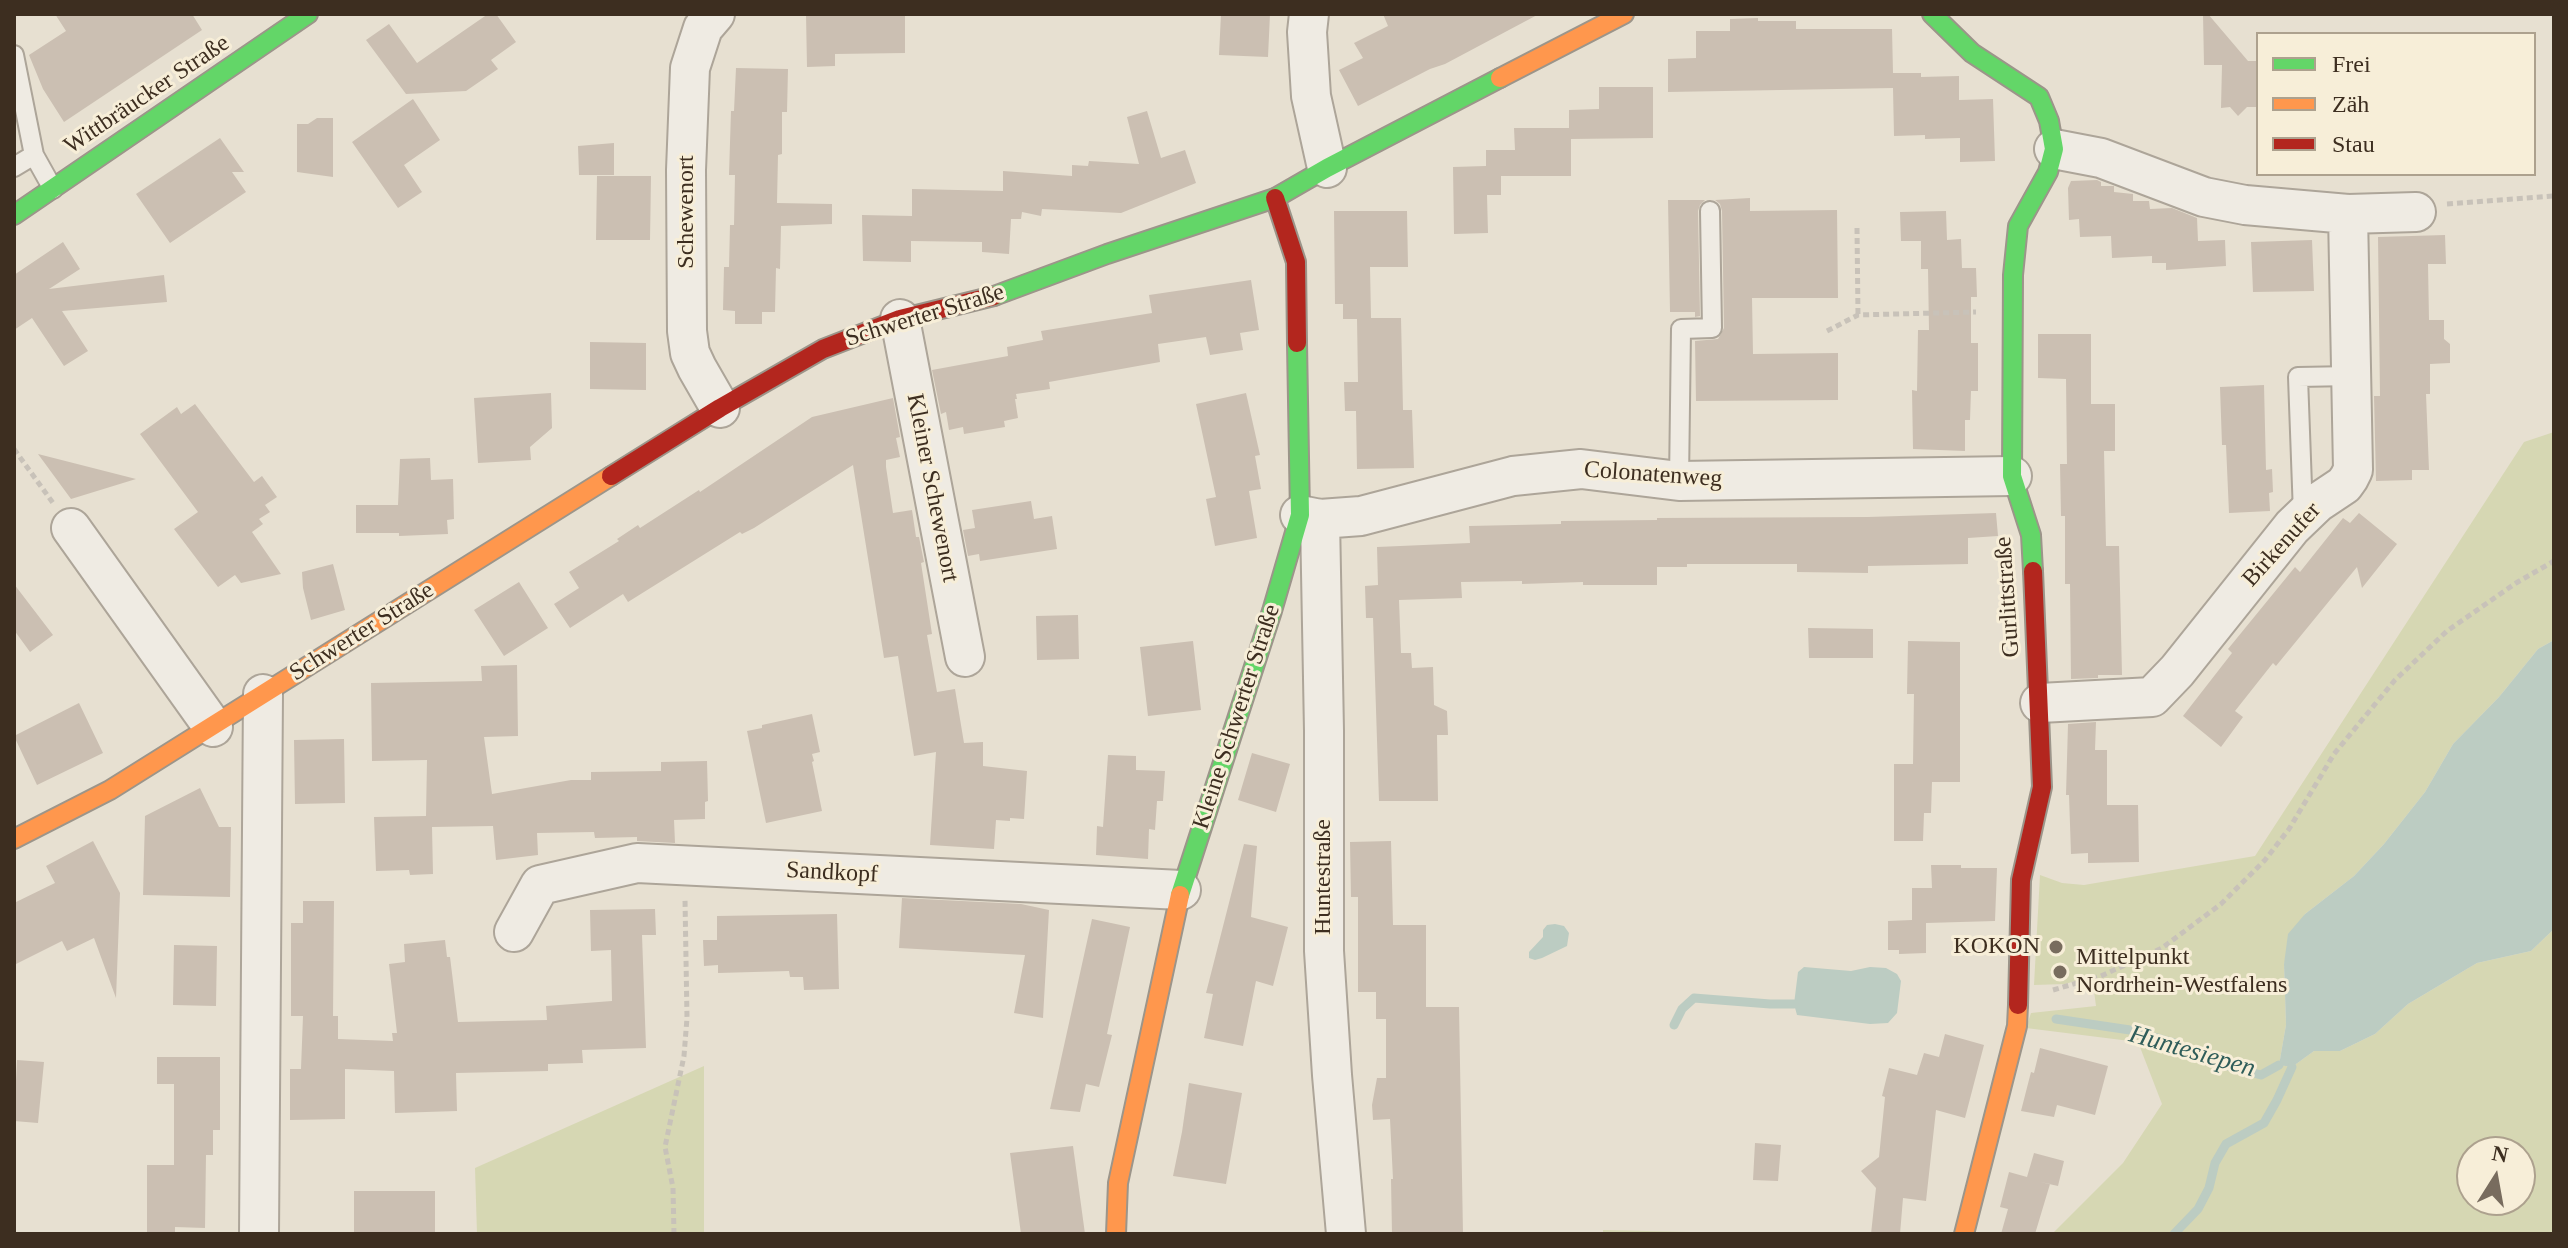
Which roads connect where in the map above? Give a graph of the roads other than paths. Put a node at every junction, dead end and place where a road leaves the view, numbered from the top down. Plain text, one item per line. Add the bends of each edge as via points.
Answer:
1 (308, 14) edge
2 (715, 14) edge
3 (1309, 14) edge
4 (1624, 14) edge
5 (1932, 14) edge
6 (14, 55) edge
7 (2054, 149) junction
8 (34, 155) junction
9 (14, 167) edge
10 (1327, 168) junction
11 (53, 189) junction
12 (1275, 198) junction
13 (1710, 211) dead end
14 (2416, 212) road end
15 (2348, 214) junction
16 (14, 215) edge
17 (900, 319) junction
18 (2351, 376) junction
19 (720, 408) junction
20 (2012, 476) junction
21 (1679, 481) junction
22 (2303, 516) junction
23 (1310, 517) junction
24 (71, 528) road end
25 (965, 657) dead end
26 (263, 694) junction
27 (2040, 703) junction
28 (213, 727) junction
29 (14, 839) edge
30 (1181, 890) junction
31 (514, 932) dead end
32 (259, 1234) edge
33 (1116, 1234) edge
34 (1346, 1234) edge
35 (1964, 1234) edge

1 - 11 street, Wittbräucker Straße
2 - 19 street, Schewenort via 703,28 690,68 687,331 693,360
3 - 10 street via 1311,96
4 - 10 street, Schwerter Straße
5 - 7 street via 1972,53 2039,97
6 - 8 lane
7 - 15 street via 2101,158 2204,197
7 - 20 street, Gurlittstraße via 2048,172 2018,226
8 - 9 lane
8 - 11 lane
10 - 12 street, Schwerter Straße
11 - 16 street, Wittbräucker Straße
12 - 17 street, Schwerter Straße via 993,296
12 - 23 street, Kleine Schwerter Straße via 1296,262
13 - 21 lane via 1712,328 1681,329
14 - 15 street
15 - 18 street, Birkenufer
17 - 19 street, Schwerter Straße via 823,349
17 - 25 street, Kleiner Schewenort
18 - 22 street, Birkenufer via 2353,470 2344,485
18 - 22 lane via 2298,377
19 - 26 street, Schwerter Straße
20 - 21 street, Colonatenweg
20 - 27 street, Gurlittstraße via 2031,535
21 - 23 street, Colonatenweg via 1581,469 1513,476 1361,516
22 - 27 street, Birkenufer via 2152,697
23 - 30 street, Kleine Schwerter Straße via 1272,611
23 - 34 street, Huntestraße via 1324,731 1324,951
24 - 28 street
26 - 28 street, Schwerter Straße
26 - 32 street, Schwerter Straße
27 - 35 street, Gurlittstraße via 2042,787 2021,880 2017,1026
28 - 29 street, Schwerter Straße via 110,790
30 - 31 street, Sandkopf via 637,863 540,885
30 - 33 street, Kleine Schwerter Straße via 1118,1183

